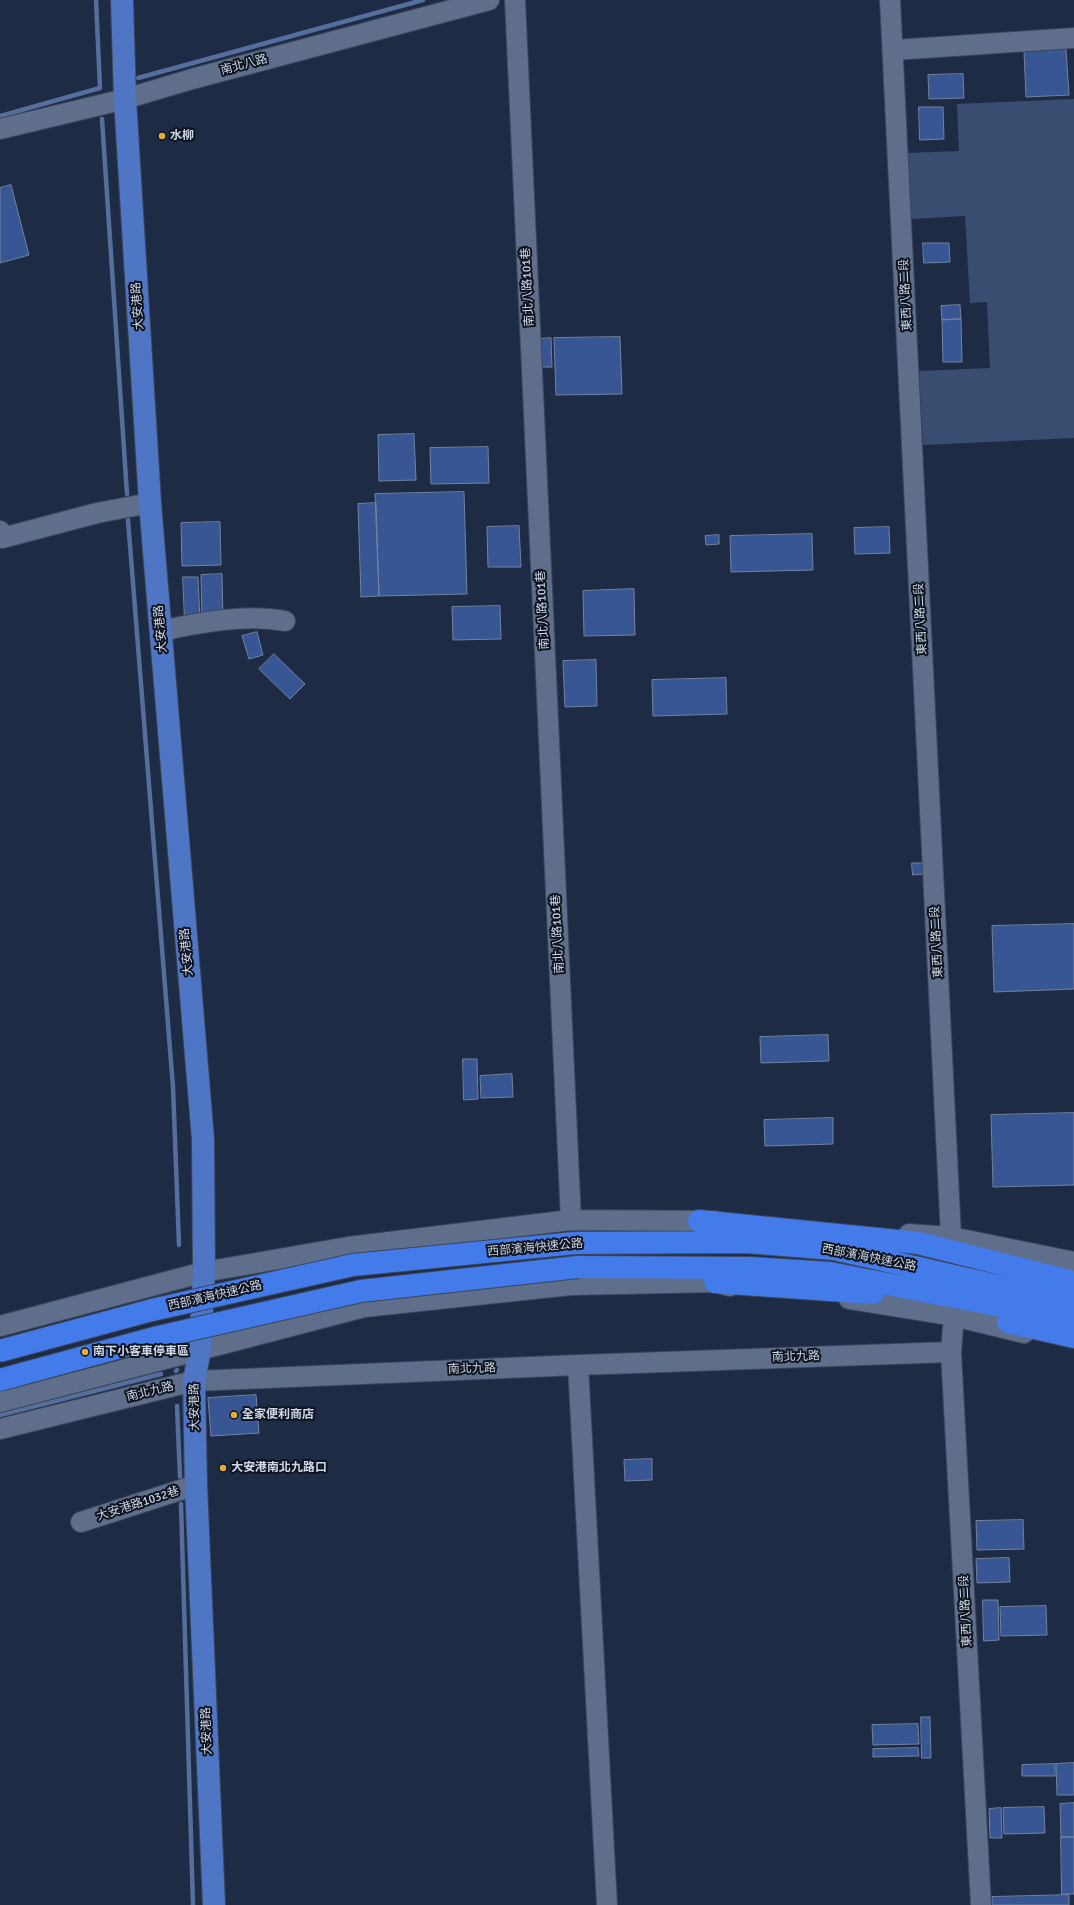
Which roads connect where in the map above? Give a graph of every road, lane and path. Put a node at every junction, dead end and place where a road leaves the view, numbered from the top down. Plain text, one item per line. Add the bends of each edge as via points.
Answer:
1 (122, 0) edge
2 (489, 0) edge
3 (515, 0) edge
4 (890, 0) edge
5 (1074, 38) edge
6 (894, 50) junction
7 (125, 99) junction
8 (0, 129) edge
9 (150, 503) junction
10 (0, 531) edge
11 (285, 621) dead end
12 (161, 631) junction
13 (571, 1220) junction
14 (700, 1221) junction
15 (951, 1237) junction
16 (1074, 1262) edge
17 (204, 1272) junction
18 (714, 1282) junction
19 (1074, 1282) edge
20 (1074, 1304) edge
21 (954, 1316) junction
22 (1074, 1320) edge
23 (0, 1326) edge
24 (1074, 1337) edge
25 (1074, 1345) edge
26 (200, 1349) junction
27 (0, 1351) edge
28 (951, 1352) junction
29 (578, 1364) junction
30 (0, 1380) edge
31 (194, 1381) junction
32 (0, 1402) edge
33 (0, 1429) edge
34 (196, 1485) junction
35 (81, 1522) dead end
36 (214, 1905) edge
37 (607, 1905) edge
38 (981, 1905) edge

1 - 7 main road, 大安港路
2 - 7 street, 南北八路 via 192,78
3 - 13 street, 南北八路101巷
4 - 6 street, 東西八路二段
5 - 6 street
6 - 15 street, 東西八路二段
7 - 8 street, 南北八路
7 - 9 main road, 大安港路
9 - 10 street via 97,513 2,538
9 - 12 main road, 大安港路
11 - 12 street via 264,617 191,624
12 - 17 main road, 大安港路 via 202,1139
13 - 14 street
13 - 17 street via 348,1247
14 - 15 street via 743,1221
14 - 19 highway via 918,1243
15 - 16 street
17 - 23 street
17 - 26 main road, 大安港路
18 - 21 street via 745,1290 824,1295
18 - 24 highway via 879,1294
18 - 26 street via 570,1285 364,1307
20 - 27 highway, 西部濱海快速公路, bridge via 834,1249 746,1242 575,1243 353,1265 152,1310
21 - 25 street
21 - 28 street, 東西八路二段
22 - 30 highway, 西部濱海快速公路, bridge via 830,1273 750,1268 578,1267 362,1291 154,1338
26 - 31 main road, 大安港路
26 - 32 street
28 - 29 street, 南北九路
28 - 38 street, 東西八路二段
29 - 31 street, 南北九路
29 - 37 street
31 - 33 street, 南北九路
31 - 34 main road, 大安港路
34 - 35 street, 大安港路1032巷
34 - 36 main road, 大安港路

